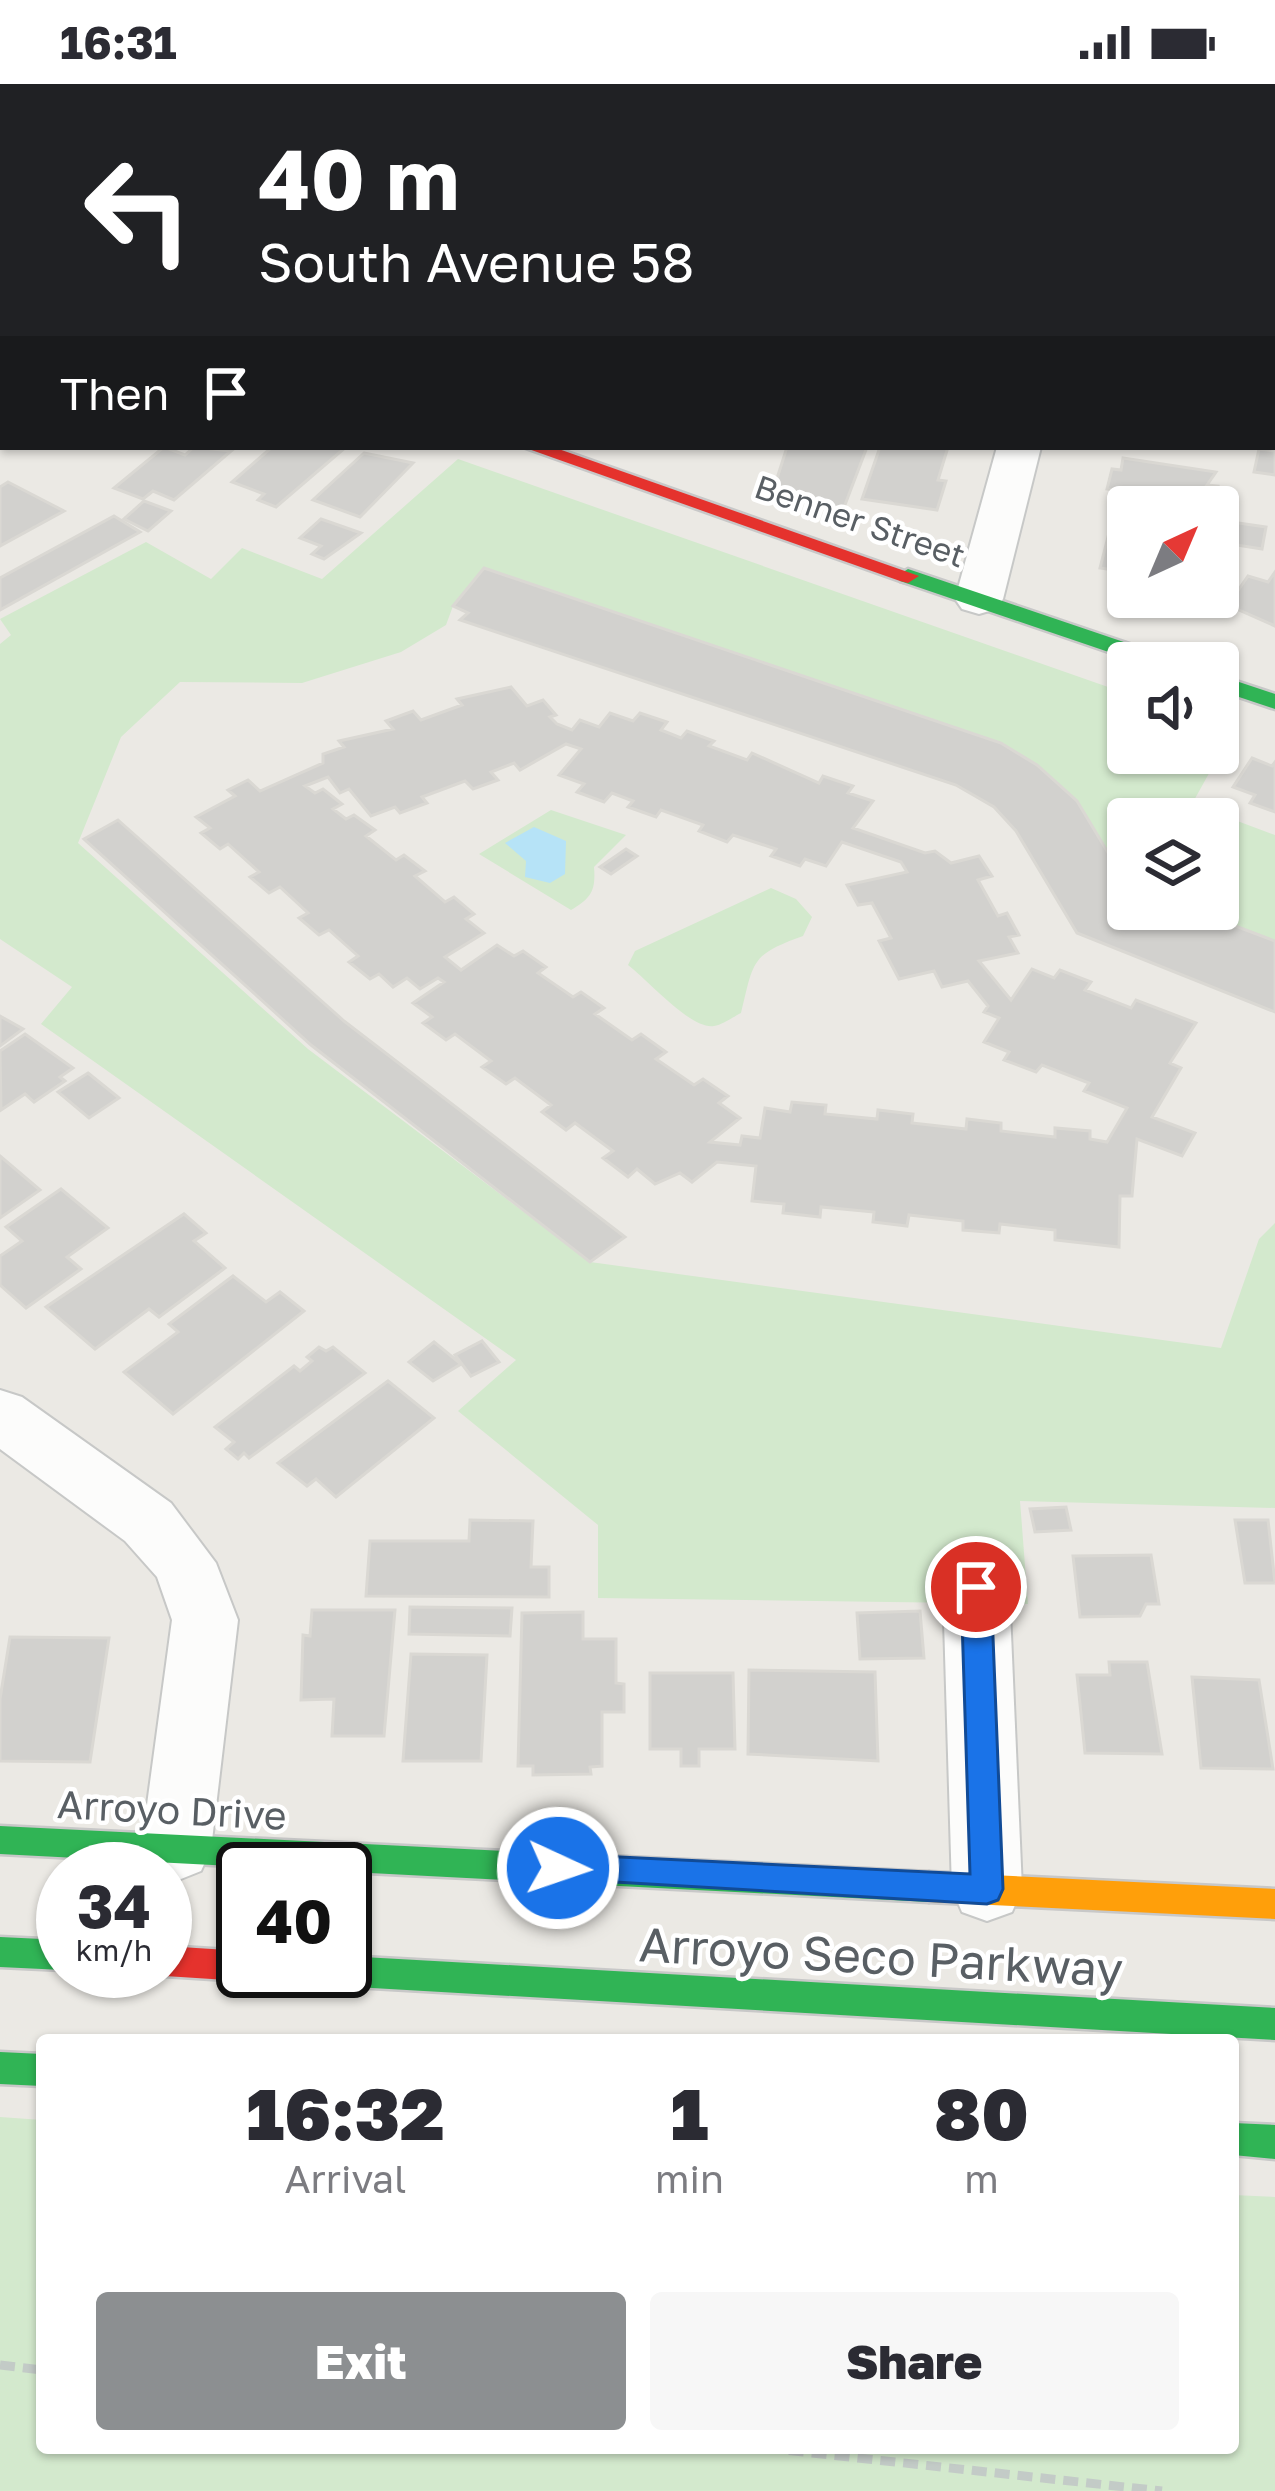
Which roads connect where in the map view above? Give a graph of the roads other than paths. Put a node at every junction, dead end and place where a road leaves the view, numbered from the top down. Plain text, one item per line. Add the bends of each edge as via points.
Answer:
1 (542, 450) edge
2 (1018, 450) edge
3 (979, 599) junction
4 (1107, 644) edge
5 (1239, 689) edge
6 (1275, 701) edge
7 (0, 1415) edge
8 (976, 1587) dead end
9 (0, 1840) edge
10 (39, 1842) edge
11 (177, 1842) edge
12 (192, 1850) edge
13 (987, 1889) junction
14 (1275, 1904) edge
15 (0, 1952) edge
16 (36, 1954) edge
17 (372, 1973) edge
18 (1275, 2024) edge
19 (0, 2068) edge
20 (36, 2070) edge
21 (1239, 2139) edge
22 (1275, 2142) edge

1 - 3 main road, Benner Street
2 - 3 street
3 - 4 main road, Benner Street
5 - 6 main road
7 - 11 street via 148,1522 184,1563 205,1620
8 - 13 street
9 - 10 main road, Arroyo Drive
12 - 13 main road, Arroyo Drive
13 - 14 main road, Arroyo Drive
15 - 16 main road
17 - 18 main road, Arroyo Seco Parkway
19 - 20 main road
21 - 22 main road

